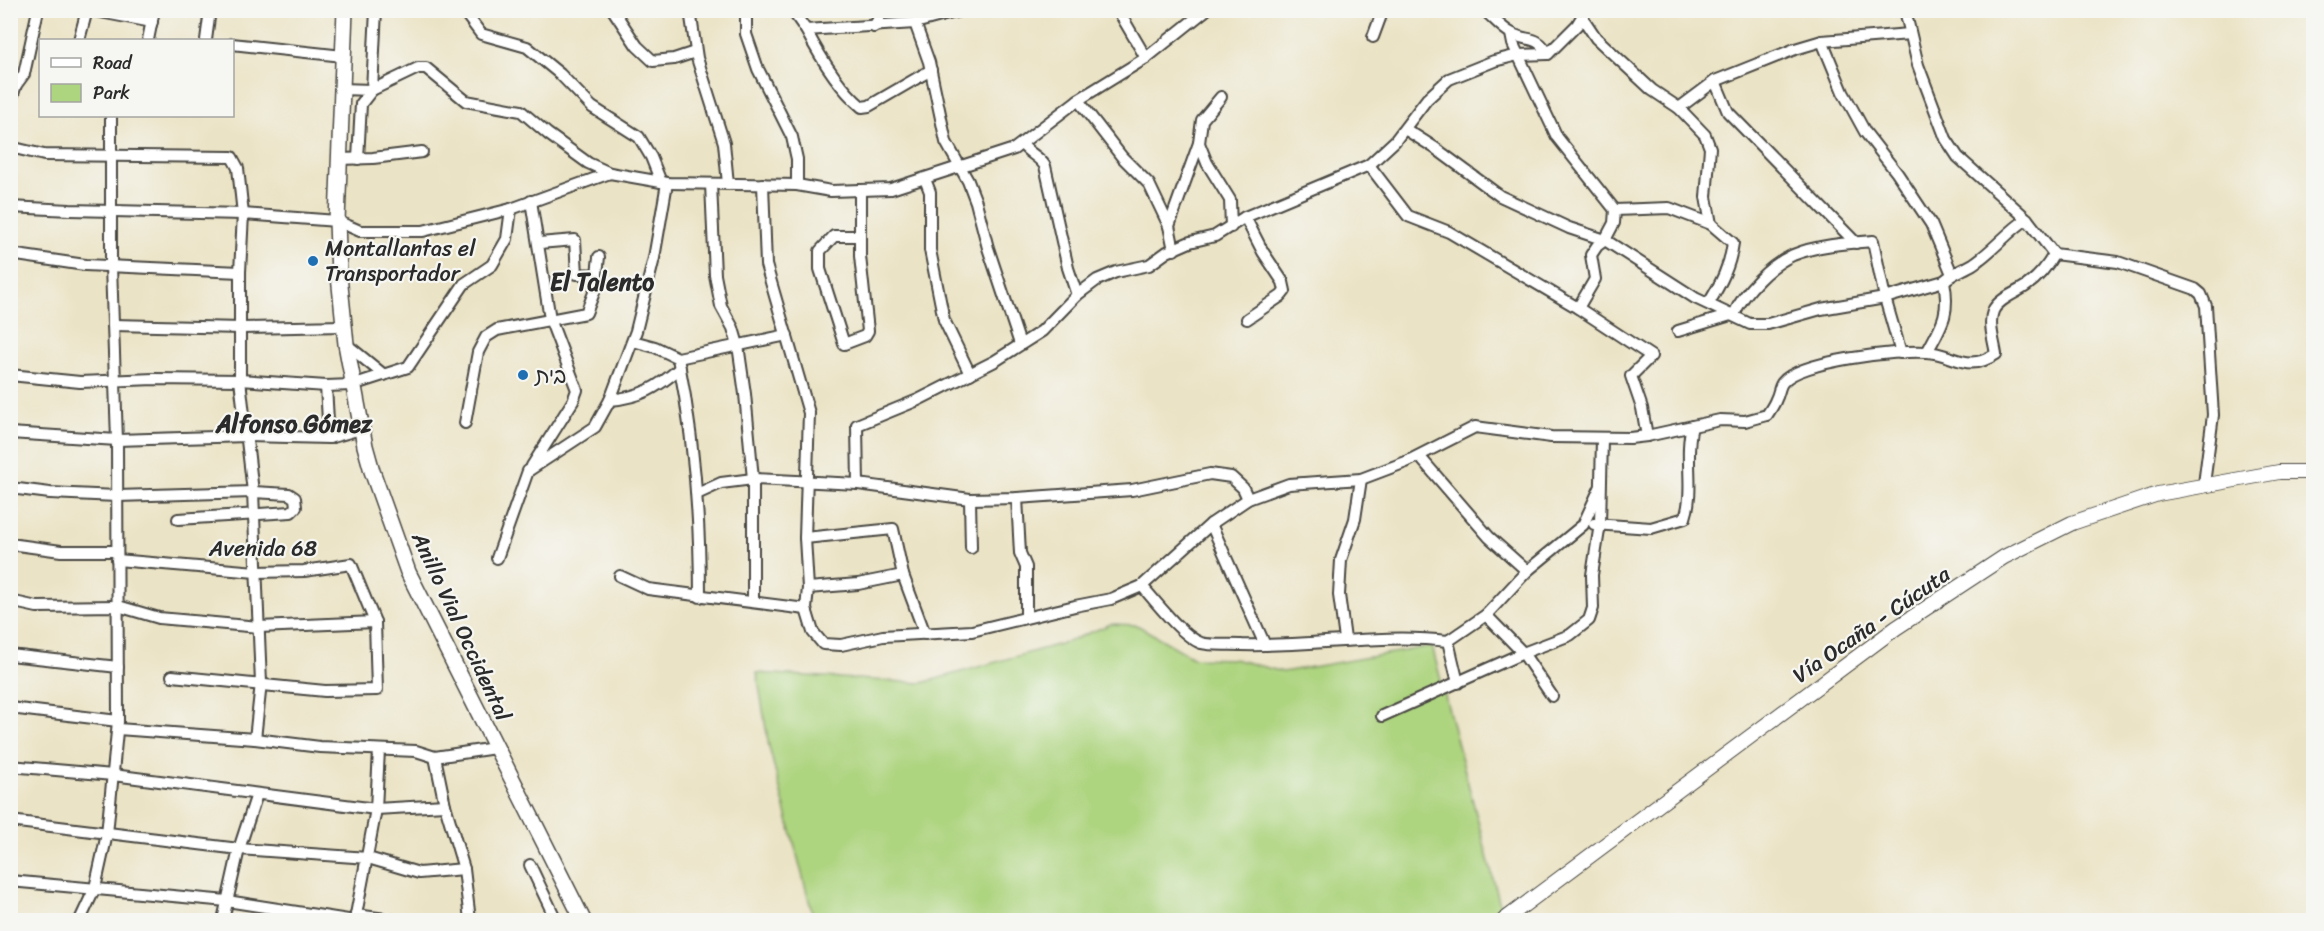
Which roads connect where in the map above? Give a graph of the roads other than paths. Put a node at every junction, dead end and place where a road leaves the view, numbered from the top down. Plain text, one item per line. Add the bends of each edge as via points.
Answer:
1 (38, 10) edge
2 (89, 10) edge
3 (154, 10) edge
4 (210, 10) edge
5 (376, 10) edge
6 (463, 10) edge
7 (613, 10) edge
8 (690, 10) edge
9 (746, 10) edge
10 (792, 10) edge
11 (883, 10) edge
12 (963, 10) edge
13 (1118, 10) edge
14 (1206, 10) edge
15 (1383, 10) edge
16 (1905, 10) edge
17 (343, 11) edge
18 (1490, 12) edge
19 (938, 14) edge
20 (1584, 14) edge
21 (152, 22) junction
22 (915, 23) junction
23 (874, 27) junction
24 (807, 30) junction
25 (1511, 34) junction
26 (1910, 34) junction
27 (1373, 37) dead end
28 (78, 39) edge
29 (148, 39) edge
30 (206, 39) edge
31 (1822, 41) junction
32 (234, 44) edge
33 (695, 52) junction
34 (1548, 54) junction
35 (1518, 55) junction
36 (343, 56) junction
37 (1146, 58) junction
38 (931, 70) junction
39 (1715, 81) junction
40 (13, 85) edge
41 (341, 89) junction
42 (372, 90) junction
43 (1221, 97) dead end
44 (1078, 100) junction
45 (10, 102) edge
46 (1679, 108) junction
47 (111, 117) edge
48 (1406, 129) junction
49 (1199, 143) junction
50 (1022, 144) junction
51 (10, 147) edge
52 (422, 153) dead end
53 (111, 158) junction
54 (339, 159) junction
55 (358, 159) junction
56 (1369, 165) junction
57 (960, 167) junction
58 (610, 173) junction
59 (925, 179) junction
60 (664, 182) junction
61 (711, 184) junction
62 (728, 184) junction
63 (763, 184) junction
64 (797, 185) junction
65 (860, 190) junction
66 (531, 201) junction
67 (10, 207) edge
68 (511, 209) junction
69 (1615, 210) junction
70 (111, 211) junction
71 (243, 214) junction
72 (1245, 217) junction
73 (2027, 219) junction
74 (337, 221) junction
75 (1711, 224) junction
76 (1169, 226) junction
77 (1231, 227) junction
78 (859, 236) junction
79 (1605, 240) junction
80 (539, 243) junction
81 (1856, 243) junction
82 (1174, 250) junction
83 (10, 254) edge
84 (2054, 254) junction
85 (599, 256) dead end
86 (111, 266) junction
87 (240, 272) junction
88 (597, 275) junction
89 (1948, 277) junction
90 (1077, 295) junction
91 (1885, 298) junction
92 (1709, 303) junction
93 (1578, 308) junction
94 (1734, 314) junction
95 (550, 319) junction
96 (1247, 319) dead end
97 (113, 325) junction
98 (344, 326) junction
99 (242, 328) junction
100 (1678, 331) dead end
101 (788, 335) junction
102 (633, 341) junction
103 (346, 344) junction
104 (1020, 344) junction
105 (738, 345) junction
106 (1927, 352) junction
107 (1901, 353) junction
108 (679, 363) junction
109 (970, 374) junction
110 (10, 375) edge
111 (384, 375) junction
112 (114, 380) junction
113 (240, 380) junction
114 (352, 385) junction
115 (326, 386) junction
116 (610, 400) junction
117 (465, 423) dead end
118 (1692, 426) junction
119 (361, 429) junction
120 (10, 433) edge
121 (247, 436) junction
122 (1647, 436) junction
123 (328, 438) junction
124 (1602, 439) junction
125 (117, 440) junction
126 (1419, 456) junction
127 (528, 471) junction
128 (2313, 472) edge
129 (753, 479) junction
130 (1361, 479) junction
131 (806, 481) junction
132 (858, 484) junction
133 (2204, 484) junction
134 (10, 488) edge
135 (1600, 488) junction
136 (253, 492) junction
137 (697, 494) junction
138 (117, 496) junction
139 (1017, 498) junction
140 (970, 499) junction
141 (1248, 499) junction
142 (253, 514) junction
143 (178, 519) dead end
144 (1211, 524) junction
145 (1600, 524) junction
146 (1583, 525) junction
147 (805, 538) junction
148 (10, 544) edge
149 (971, 548) dead end
150 (117, 556) junction
151 (497, 558) dead end
152 (1527, 571) junction
153 (256, 572) junction
154 (903, 575) junction
155 (620, 576) dead end
156 (1142, 586) junction
157 (808, 588) junction
158 (700, 597) junction
159 (10, 602) edge
160 (753, 602) junction
161 (118, 606) junction
162 (806, 609) junction
163 (1486, 615) junction
164 (1026, 617) junction
165 (375, 622) junction
166 (259, 627) junction
167 (925, 634) junction
168 (1345, 639) junction
169 (1448, 641) junction
170 (1265, 645) junction
171 (1523, 653) junction
172 (10, 655) edge
173 (118, 667) junction
174 (172, 676) dead end
175 (261, 683) junction
176 (1458, 683) junction
177 (1552, 696) dead end
178 (10, 708) edge
179 (1382, 716) dead end
180 (118, 725) junction
181 (255, 739) junction
182 (495, 748) junction
183 (379, 750) junction
184 (435, 758) junction
185 (10, 766) edge
186 (113, 775) junction
187 (256, 794) junction
188 (445, 805) junction
189 (376, 809) junction
190 (10, 821) edge
191 (107, 834) junction
192 (239, 849) junction
193 (368, 858) junction
194 (530, 865) dead end
195 (464, 869) junction
196 (10, 881) edge
197 (95, 888) junction
198 (227, 901) junction
199 (353, 919) edge
200 (80, 921) edge
201 (223, 921) edge
202 (393, 921) edge
203 (470, 921) edge
204 (556, 921) edge
205 (583, 921) edge
206 (1504, 921) edge

1 - 40 street via 24,74
2 - 21 street
2 - 28 street
3 - 21 street
4 - 30 street
5 - 42 street
6 - 60 street via 481,34 527,47 592,107 639,137
7 - 33 street via 637,46 653,61
8 - 33 street
9 - 64 street via 746,34 758,69 792,137
10 - 24 street
11 - 23 street
12 - 19 street
13 - 37 street
14 - 37 street
15 - 27 street
16 - 26 street
17 - 36 highway, Anillo Vial Occidental
18 - 25 street
19 - 22 street
20 - 34 street
20 - 46 street via 1596,38 1652,90
21 - 29 street
22 - 23 street
22 - 38 street
23 - 24 street
24 - 38 street via 821,56 862,107
25 - 34 street via 1535,39
25 - 35 street
26 - 31 street
26 - 73 street via 1946,139 1958,157
31 - 39 street
31 - 89 street via 1865,132 1931,225
32 - 36 street
33 - 62 street via 724,143
34 - 35 street
35 - 48 street via 1449,79 1427,99
35 - 69 street via 1557,137
36 - 41 highway, Anillo Vial Occidental
37 - 44 street
38 - 57 street via 946,142
39 - 46 street
39 - 81 street via 1728,112
40 - 45 street
41 - 42 street
41 - 54 highway, Anillo Vial Occidental
42 - 55 street via 361,104
42 - 58 street via 418,68 426,68 466,100 521,111 588,163
43 - 49 street via 1202,120
44 - 50 street
44 - 76 street via 1122,157 1149,184
46 - 75 street via 1705,135 1710,148 1706,197
47 - 53 street
48 - 56 street
48 - 79 street via 1500,196
49 - 76 street
49 - 77 street via 1230,200
50 - 57 street
50 - 90 street via 1045,166
51 - 53 street via 44,155
52 - 55 street
53 - 70 street
53 - 71 street via 232,156 238,168
54 - 55 street
54 - 74 highway, Anillo Vial Occidental
56 - 72 street
56 - 93 street via 1408,216 1449,232
57 - 59 street
57 - 104 street via 976,202
58 - 60 street
58 - 66 street
59 - 65 street via 891,189
59 - 109 street via 930,192 930,250 944,320
60 - 61 street
60 - 102 street via 654,258
61 - 62 street
61 - 105 street via 715,275 721,306
62 - 63 street
63 - 64 street
63 - 101 street via 766,265
64 - 65 street via 831,191
65 - 78 street
66 - 68 street
66 - 80 street
67 - 70 street
68 - 74 street via 423,231 360,231
68 - 111 street via 507,238 492,265 464,284 408,367
69 - 75 street via 1669,208
69 - 79 street via 1614,223
70 - 71 street
70 - 86 street
71 - 74 street
71 - 87 street
72 - 77 street
72 - 96 street via 1285,291
73 - 84 street
73 - 89 street via 1973,264
74 - 98 highway, Anillo Vial Occidental
75 - 92 street via 1733,243 1725,276
76 - 82 street
77 - 82 street
78 - 78 street via 868,331 844,344 820,269 820,251 834,236
79 - 92 street
79 - 93 street via 1591,255 1595,279
80 - 88 street via 575,240 577,274
80 - 95 street
81 - 91 street via 1873,241
81 - 94 street via 1792,256 1758,282
82 - 90 street via 1149,265 1097,280
83 - 86 street
84 - 106 street via 2045,270 1993,310 1996,354 1972,364
84 - 133 street via 2118,262 2201,294 2206,306 2213,415
85 - 88 street
86 - 87 street
86 - 97 street
87 - 99 street
88 - 95 street via 586,313
89 - 91 street
89 - 106 street via 1948,303
90 - 104 street via 1042,331
91 - 94 street via 1821,309 1768,324 1750,324
91 - 107 street
92 - 94 street
93 - 122 street via 1651,356 1631,376
94 - 100 street
95 - 117 street via 497,330 486,337 478,352
95 - 127 street via 577,390
97 - 99 street
97 - 112 street
98 - 99 street
98 - 103 highway, Anillo Vial Occidental
99 - 113 street
101 - 105 street
101 - 131 street via 809,413
102 - 108 street via 655,347
102 - 116 street
103 - 111 street
103 - 114 highway, Anillo Vial Occidental
104 - 109 street
105 - 108 street
105 - 129 street
106 - 107 street
107 - 118 street via 1862,357 1793,373 1781,383 1767,415
108 - 116 street via 654,388 630,398
108 - 137 street via 689,412
109 - 132 street via 857,425
110 - 112 street via 80,382
111 - 114 street
112 - 113 street
112 - 125 street
113 - 115 street
113 - 121 street
114 - 115 street
114 - 119 highway, Anillo Vial Occidental
115 - 123 street
116 - 127 street via 595,427
118 - 122 street
118 - 145 street via 1688,438 1689,507 1685,518 1652,528
119 - 123 street
119 - 182 highway, Anillo Vial Occidental via 408,572
120 - 125 street
121 - 123 street
121 - 125 street
121 - 136 street
122 - 124 street
124 - 126 street via 1474,427
124 - 135 street
125 - 138 street
126 - 130 street
126 - 152 street via 1489,537
127 - 151 street
128 - 133 main road, Vía Ocaña - Cúcuta via 2279,472
129 - 131 street
129 - 137 street via 721,483
129 - 160 street
130 - 141 street via 1289,484
130 - 168 street via 1355,519 1341,560 1339,595
131 - 132 street
131 - 147 street
132 - 140 street
133 - 206 main road, Vía Ocaña - Cúcuta via 2158,494 2072,523 2004,557 1896,628
134 - 138 street
135 - 145 street
135 - 146 street
136 - 138 street
136 - 142 street
136 - 142 street via 289,494 295,498 296,507 291,512
137 - 158 street
138 - 150 street
139 - 140 street
139 - 141 street via 1132,490 1210,474 1231,477
139 - 164 street via 1020,553 1026,567
140 - 149 street
141 - 144 street
142 - 143 street
142 - 153 street
144 - 156 street
144 - 170 street
145 - 146 street
145 - 171 street via 1589,620 1570,635
146 - 152 street
147 - 154 street via 893,529
147 - 157 street
148 - 150 street, Avenida 68
150 - 153 street, Avenida 68
150 - 161 street
152 - 163 street
153 - 165 street, Avenida 68 via 304,571 351,564
153 - 166 street
154 - 157 street
154 - 167 street
155 - 158 street via 648,589
156 - 164 street via 1111,599
156 - 170 street via 1186,634 1201,643
157 - 162 street
158 - 160 street
159 - 161 street via 38,607
160 - 162 street
161 - 166 street via 159,618
161 - 173 street
162 - 167 street via 813,632 823,644
163 - 169 street
163 - 171 street
164 - 167 street via 972,631
165 - 166 street
165 - 175 street, Avenida 68 via 377,690 325,691
166 - 175 street
168 - 169 street
168 - 170 street
169 - 176 street
171 - 176 street
171 - 177 street
172 - 173 street
173 - 180 street
174 - 175 street
175 - 181 street
176 - 179 street
178 - 180 street
180 - 181 street
180 - 186 street
181 - 183 street
182 - 184 street
182 - 205 highway, Anillo Vial Occidental
183 - 184 street via 416,751
183 - 189 street
184 - 188 street
185 - 186 street
186 - 187 street
186 - 191 street
187 - 189 street
187 - 192 street
188 - 189 street
188 - 195 street
189 - 193 street
190 - 191 street
191 - 192 street
191 - 197 street
192 - 193 street
192 - 198 street
193 - 195 street via 419,873
193 - 199 street
194 - 204 street
195 - 203 street
196 - 197 street
197 - 198 street
197 - 200 street
198 - 199 street
198 - 201 street
199 - 202 street

